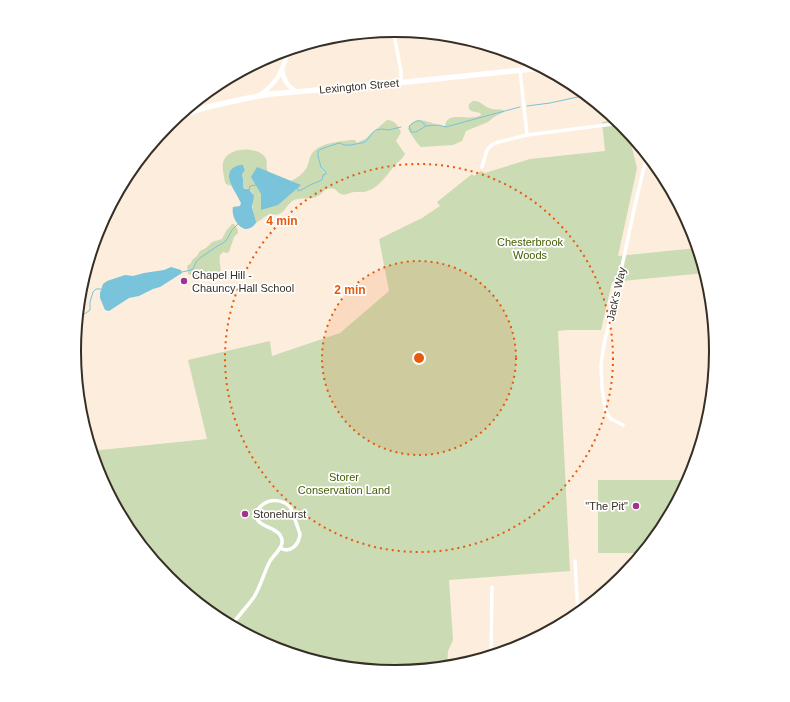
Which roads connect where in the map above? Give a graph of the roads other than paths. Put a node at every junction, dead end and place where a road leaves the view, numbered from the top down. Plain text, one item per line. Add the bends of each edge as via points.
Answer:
1 (394, 37) edge
2 (286, 57) edge
3 (533, 69) edge
4 (282, 70) junction
5 (520, 70) junction
6 (401, 82) junction
7 (299, 92) junction
8 (258, 96) junction
9 (192, 112) edge
10 (612, 124) edge
11 (527, 135) junction
12 (646, 163) edge
13 (482, 167) dead end
14 (623, 426) dead end
15 (280, 548) junction
16 (574, 560) dead end
17 (492, 587) dead end
18 (577, 606) edge
19 (235, 621) edge
20 (491, 649) edge

1 - 6 street
2 - 4 street
3 - 5 main road, Lexington Street
4 - 7 street via 288,86
4 - 8 street via 275,82
5 - 6 main road, Lexington Street
5 - 11 street
6 - 7 main road, Lexington Street
7 - 8 main road, Lexington Street
8 - 9 main road, Lexington Street
10 - 11 street
11 - 13 street via 493,144 487,150
12 - 14 street, Jack's Way via 601,365 605,409 611,419
15 - 15 street via 292,549 300,534 291,508 277,500 264,504 256,514 263,525 278,532 282,540
15 - 19 street via 270,561 258,590
16 - 18 street
17 - 20 street

